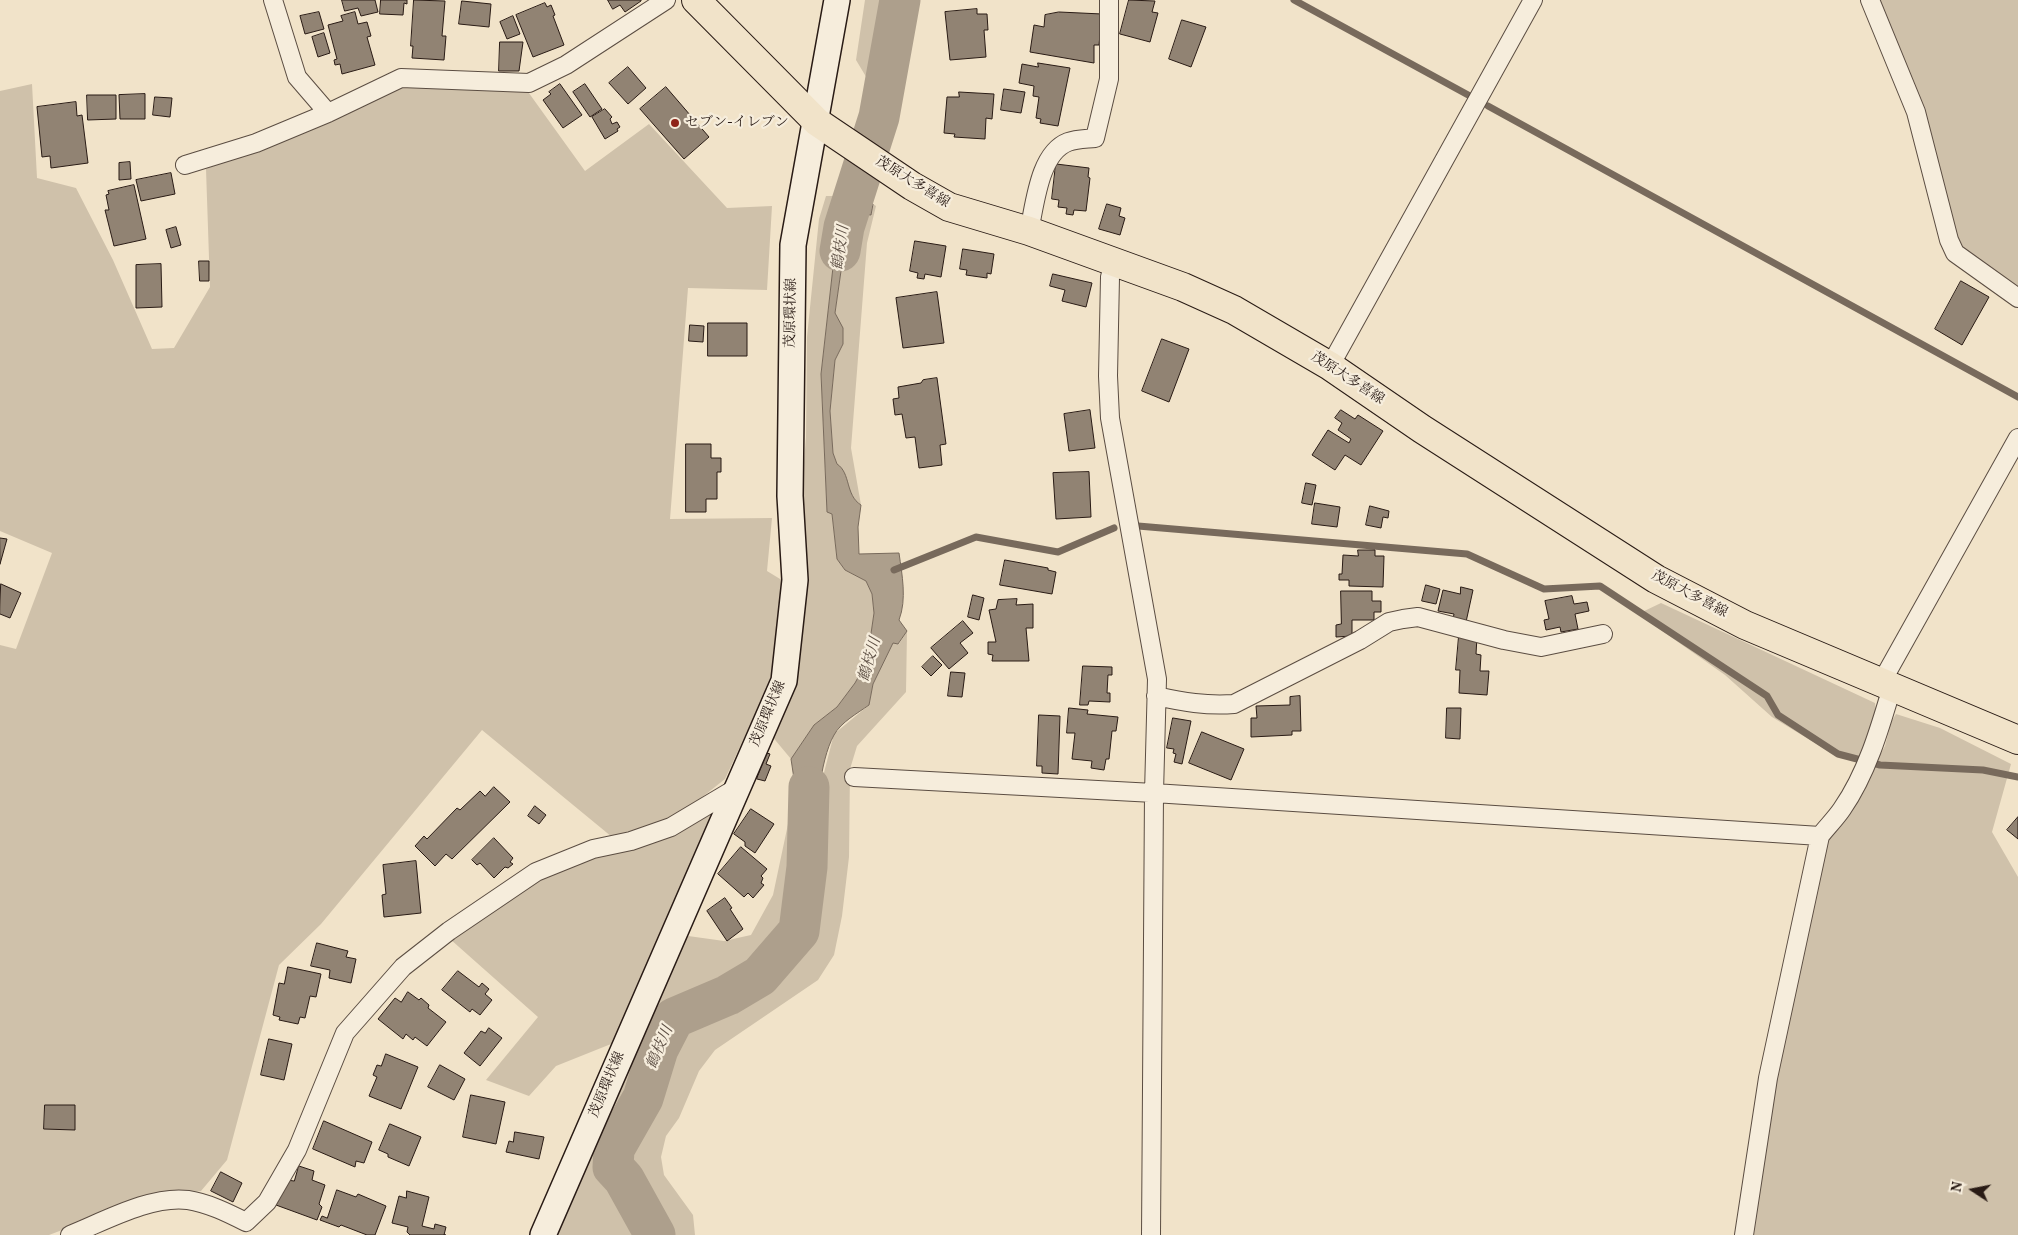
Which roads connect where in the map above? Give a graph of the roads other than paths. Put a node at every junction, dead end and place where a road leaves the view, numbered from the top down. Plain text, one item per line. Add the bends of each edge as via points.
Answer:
1 (273, 0) edge
2 (666, 0) edge
3 (696, 0) edge
4 (837, 0) edge
5 (1109, 0) edge
6 (1533, 0) edge
7 (1870, 0) edge
8 (328, 113) junction
9 (817, 122) junction
10 (185, 165) dead end
11 (1029, 231) junction
12 (1114, 262) junction
13 (2018, 298) edge
14 (1330, 366) junction
15 (2018, 438) edge
16 (1603, 634) dead end
17 (1887, 685) junction
18 (1156, 696) junction
19 (2018, 740) edge
20 (854, 777) dead end
21 (738, 786) junction
22 (1154, 793) junction
23 (1820, 836) junction
24 (70, 1235) edge
25 (543, 1235) edge
26 (1151, 1235) edge
27 (1744, 1235) edge

1 - 8 street via 297,77
2 - 8 street via 566,65 529,83 401,78
3 - 9 main road, 茂原大多喜線
4 - 9 main road, 茂原環状線
5 - 11 street via 1108,80 1094,138 1067,142 1049,160 1044,168
6 - 14 street
7 - 13 street via 1916,112 1949,240 1955,252
8 - 10 street via 256,143
9 - 11 main road, 茂原大多喜線 via 949,207
9 - 21 main road, 茂原環状線 via 793,245 790,496 794,580 784,681
11 - 12 main road, 茂原大多喜線
12 - 14 main road, 茂原大多喜線 via 1234,310
12 - 18 street via 1110,277 1110,418 1157,679
14 - 17 main road, 茂原大多喜線 via 1656,579 1745,625
15 - 17 street
16 - 18 street via 1541,647 1418,617 1389,622 1234,704 1188,704
17 - 19 main road, 茂原大多喜線
17 - 23 street via 1878,732 1859,778 1842,809
18 - 22 street
20 - 22 street
21 - 24 street via 671,827 631,841 593,849 536,872 449,931 403,967 345,1033 297,1150 267,1202 246,1222 218,1208 188,1200 160,1201
21 - 25 main road, 茂原環状線
22 - 23 street
22 - 26 street
23 - 27 street via 1768,1078

